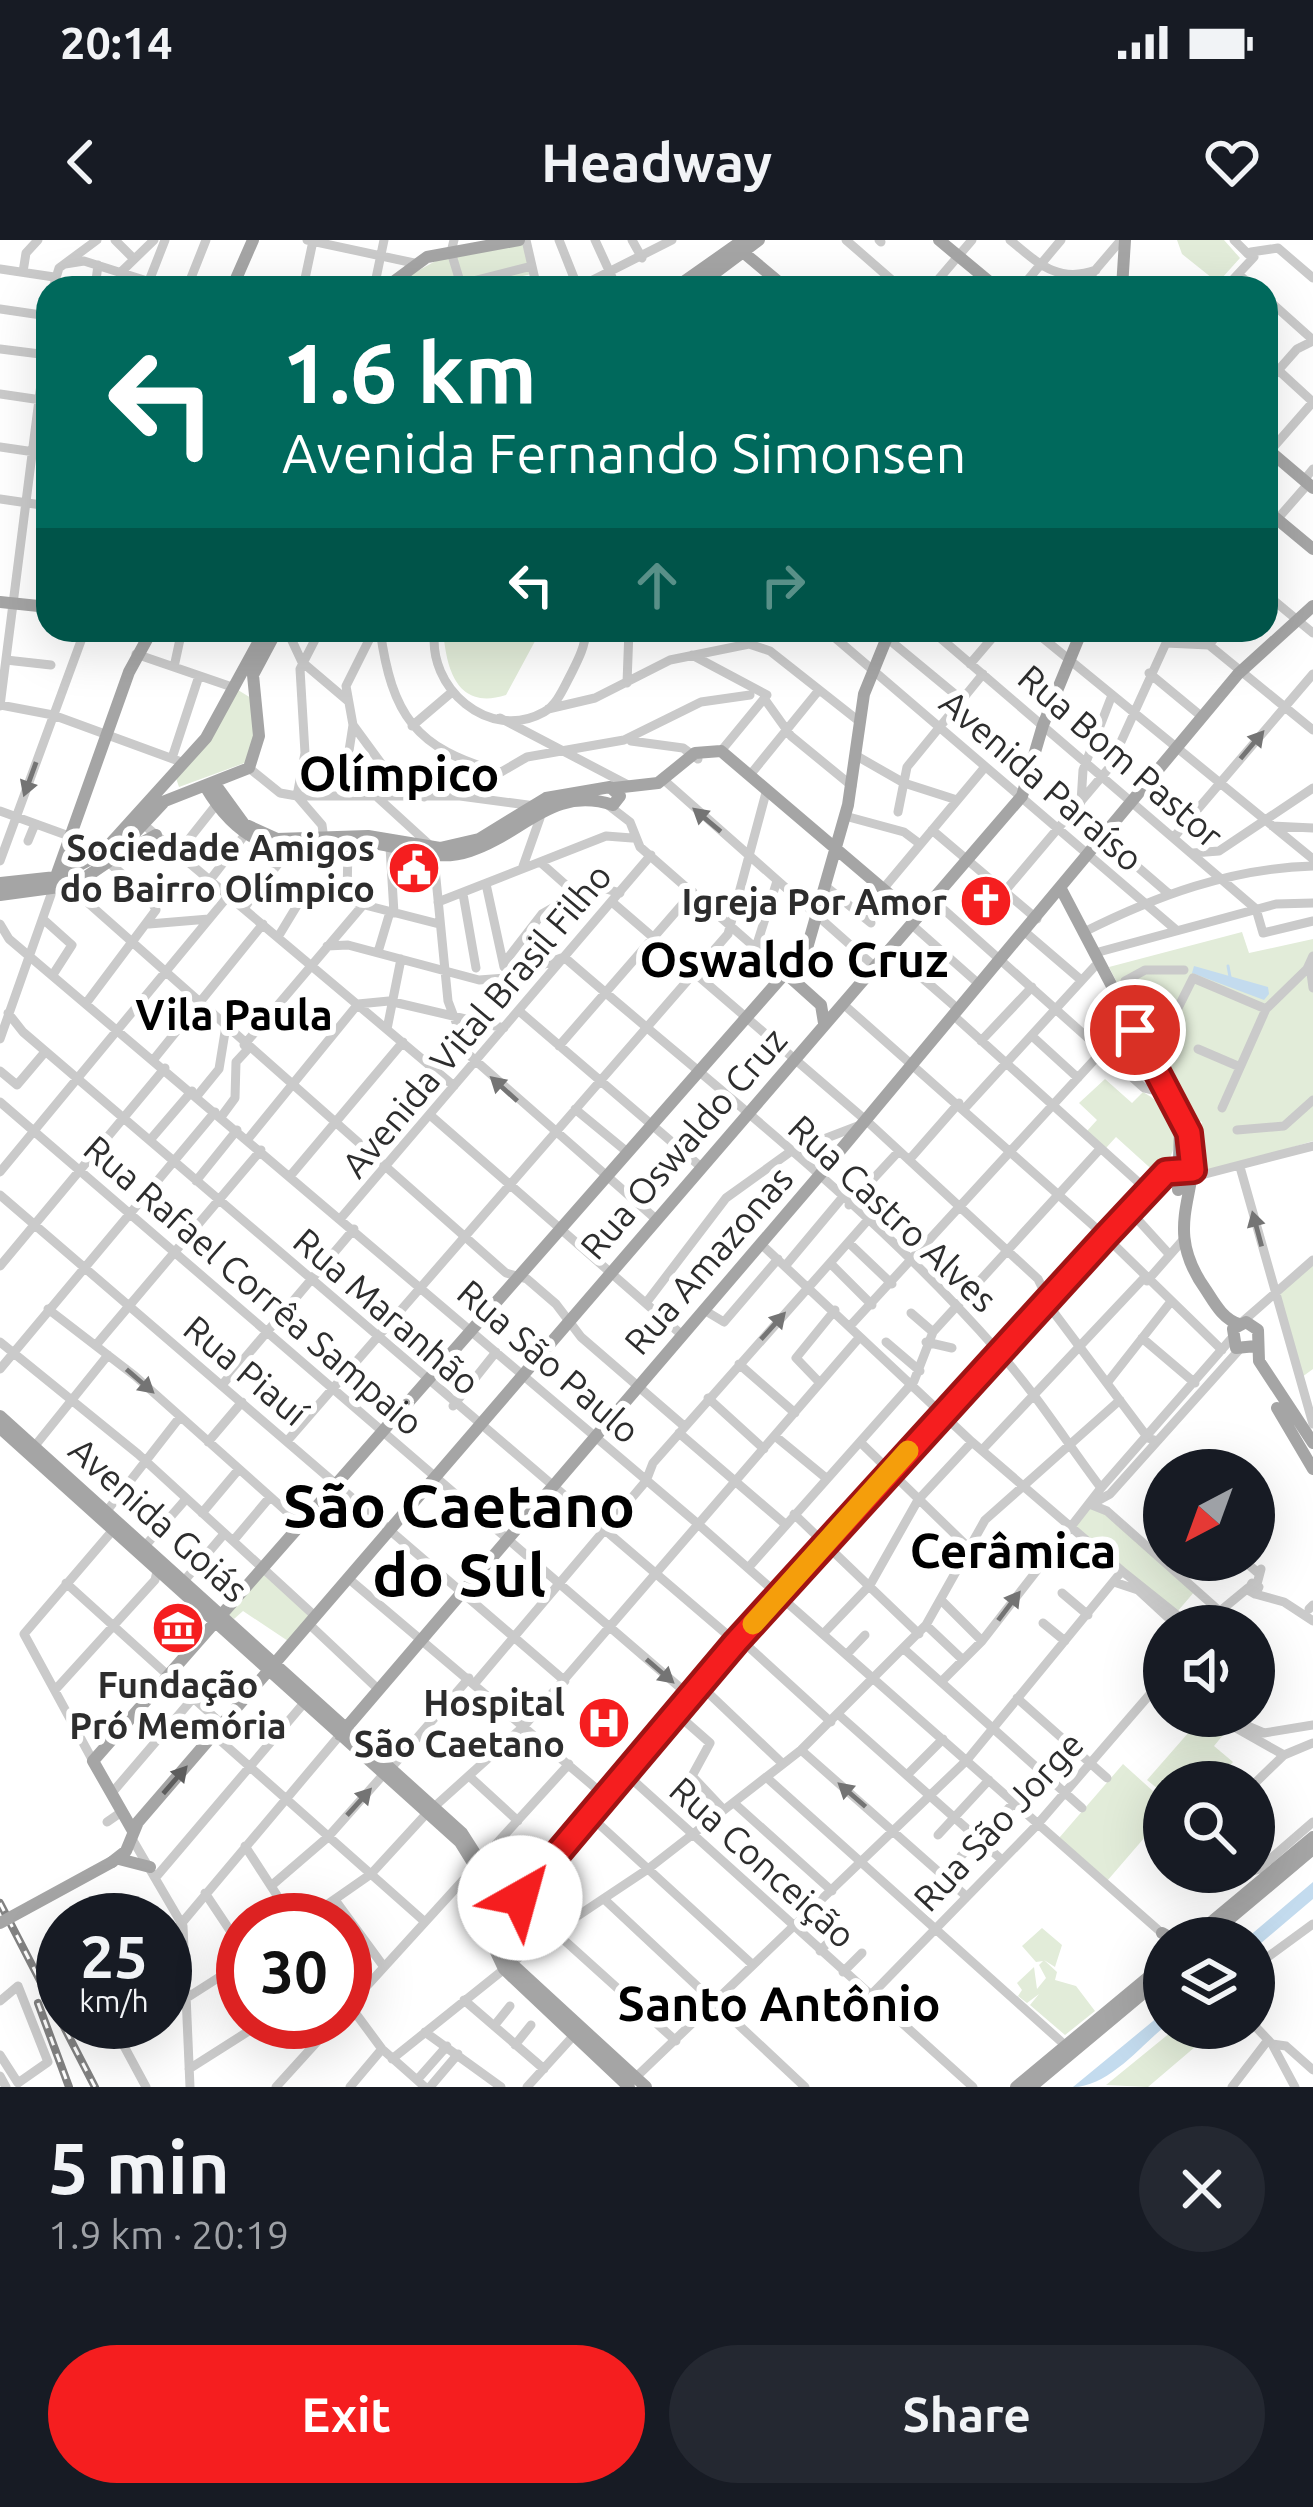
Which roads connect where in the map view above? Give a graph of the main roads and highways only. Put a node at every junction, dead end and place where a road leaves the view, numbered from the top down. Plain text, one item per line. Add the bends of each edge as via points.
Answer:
1 (242, 240) edge
2 (253, 240) edge
3 (522, 240) edge
4 (759, 240) edge
5 (939, 240) edge
6 (1123, 240) edge
7 (453, 246) edge
8 (736, 246) edge
9 (234, 276) edge
10 (237, 276) edge
11 (399, 276) edge
12 (714, 276) edge
13 (764, 276) edge
14 (982, 276) edge
15 (1122, 276) edge
16 (1278, 456) edge
17 (1310, 480) edge
18 (1278, 520) edge
19 (1313, 549) edge
20 (6, 603) edge
21 (36, 607) edge
22 (1313, 607) edge
23 (1278, 641) edge
24 (144, 642) edge
25 (258, 642) edge
26 (270, 642) edge
27 (885, 642) edge
28 (1077, 642) edge
29 (1276, 642) edge
30 (232, 687) junction
31 (253, 693) junction
32 (172, 776) junction
33 (667, 783) junction
34 (210, 785) junction
35 (182, 792) junction
36 (612, 796) junction
37 (247, 832) junction
38 (156, 835) road end
39 (291, 847) junction
40 (835, 847) junction
41 (435, 852) junction
42 (110, 861) junction
43 (0, 883) edge
44 (52, 890) junction
45 (1060, 892) junction
46 (0, 895) edge
47 (913, 921) junction
48 (802, 953) junction
49 (1095, 959) junction
50 (783, 972) junction
51 (797, 983) junction
52 (1128, 1023) junction
53 (824, 1024) junction
54 (1180, 1116) junction
55 (1195, 1127) dead end
56 (1185, 1169) junction
57 (1258, 1330) road end
58 (1237, 1342) junction
59 (0, 1416) edge
60 (0, 1428) edge
61 (1306, 1434) edge
62 (1313, 1469) edge
63 (218, 1619) junction
64 (272, 1668) junction
65 (343, 1732) junction
66 (121, 1832) junction
67 (1313, 1837) edge
68 (1313, 1849) edge
69 (1275, 1858) edge
70 (151, 1868) road end
71 (1225, 1917) edge
72 (0, 1920) edge
73 (1143, 1987) edge
74 (1143, 1993) edge
75 (1117, 2010) junction
76 (577, 2031) junction
77 (633, 2085) edge
78 (1016, 2087) edge
79 (1030, 2087) edge

1 - 9 main road
2 - 10 main road
3 - 7 main road
4 - 8 main road
5 - 14 main road
6 - 15 main road
7 - 11 main road
8 - 12 main road
8 - 13 main road
16 - 17 main road
18 - 19 main road
20 - 21 main road
22 - 23 main road, Rua Amazonas
24 - 44 main road
25 - 30 main road
26 - 31 main road via 254,670
27 - 40 main road
28 - 47 main road, Rua Oswaldo Cruz via 1020,797
29 - 45 main road, Rua Amazonas via 1202,716
30 - 31 main road
30 - 32 main road via 210,732
31 - 34 main road via 260,736 249,768
32 - 35 main road
32 - 44 main road via 95,859
33 - 36 main road
33 - 36 main road
33 - 40 main road via 696,756 721,751
34 - 35 main road
34 - 37 main road
34 - 37 main road via 216,805
35 - 42 main road via 161,803
36 - 41 main road via 531,814 483,847
37 - 39 main road
38 - 42 main road
39 - 41 main road
39 - 41 main road via 368,836
40 - 47 main road
40 - 48 main road
42 - 44 main road
43 - 44 main road
44 - 46 main road
45 - 49 main road
45 - 49 main road
45 - 65 main road, Rua Amazonas
47 - 53 main road, Rua Oswaldo Cruz
48 - 50 main road
48 - 51 main road
49 - 52 main road
49 - 52 main road
50 - 51 main road
50 - 63 main road
51 - 53 main road via 821,1005
52 - 54 main road
52 - 56 main road via 1182,1134
53 - 64 main road, Rua Oswaldo Cruz
54 - 55 main road
54 - 56 main road
56 - 58 main road via 1177,1246
57 - 58 main road
58 - 61 main road
59 - 63 main road, Avenida Goiás
60 - 63 main road, Avenida Goiás
61 - 62 main road
63 - 64 main road, Avenida Goiás
63 - 66 main road via 93,1761
64 - 65 main road, Avenida Goiás
64 - 65 main road, Avenida Goiás
66 -> 64 main road, Rua Oswaldo Cruz
65 - 76 main road, Avenida Goiás via 480,1862 510,1902 507,1966
66 - 70 main road via 132,1858
66 - 72 main road, bridge
67 - 69 main road
68 - 71 main road
73 - 75 main road
74 - 75 main road
75 - 78 main road
75 - 79 main road
76 - 77 main road
76 - 77 main road

